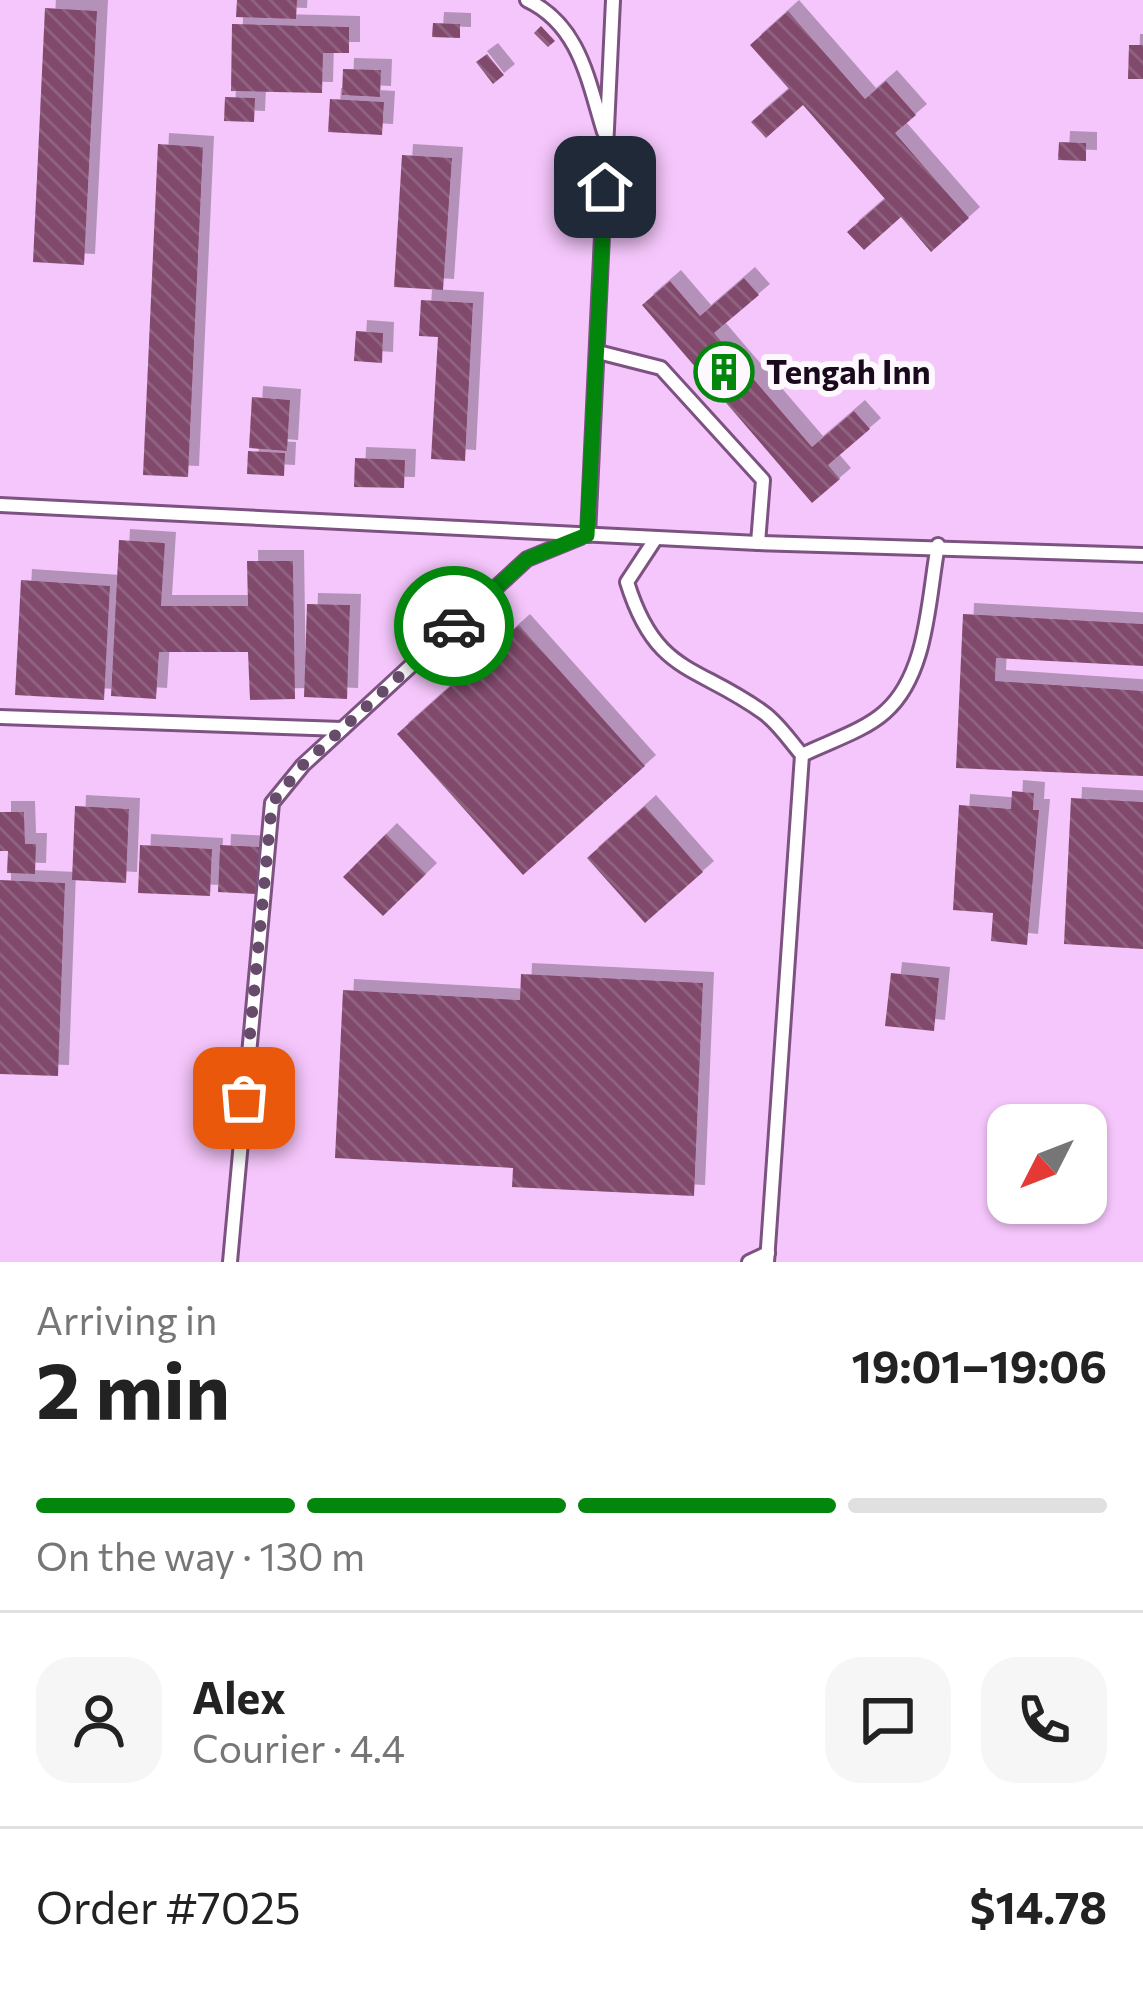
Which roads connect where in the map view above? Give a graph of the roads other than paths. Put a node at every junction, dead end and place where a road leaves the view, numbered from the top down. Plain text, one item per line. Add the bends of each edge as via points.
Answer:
1 (526, 0) edge
2 (613, 0) edge
3 (607, 145) junction
4 (598, 352) junction
5 (0, 505) edge
6 (587, 535) junction
7 (656, 538) junction
8 (758, 543) junction
9 (938, 545) junction
10 (1143, 555) edge
11 (0, 716) edge
12 (342, 729) junction
13 (802, 755) junction
14 (767, 1258) edge
15 (230, 1262) edge
16 (749, 1262) edge

1 - 3 lane via 560,22 575,44
2 - 3 lane
3 - 4 lane
4 - 6 lane
4 - 8 lane via 661,368 763,481
5 - 6 lane
6 - 7 lane
6 - 12 lane via 527,559
7 - 8 lane
7 - 13 lane via 627,582 640,625 674,662 770,717
8 - 9 lane
9 - 10 lane
9 - 13 lane via 913,676 901,695 882,716
11 - 12 lane
12 - 15 lane via 272,803
13 - 14 lane
14 - 16 lane

